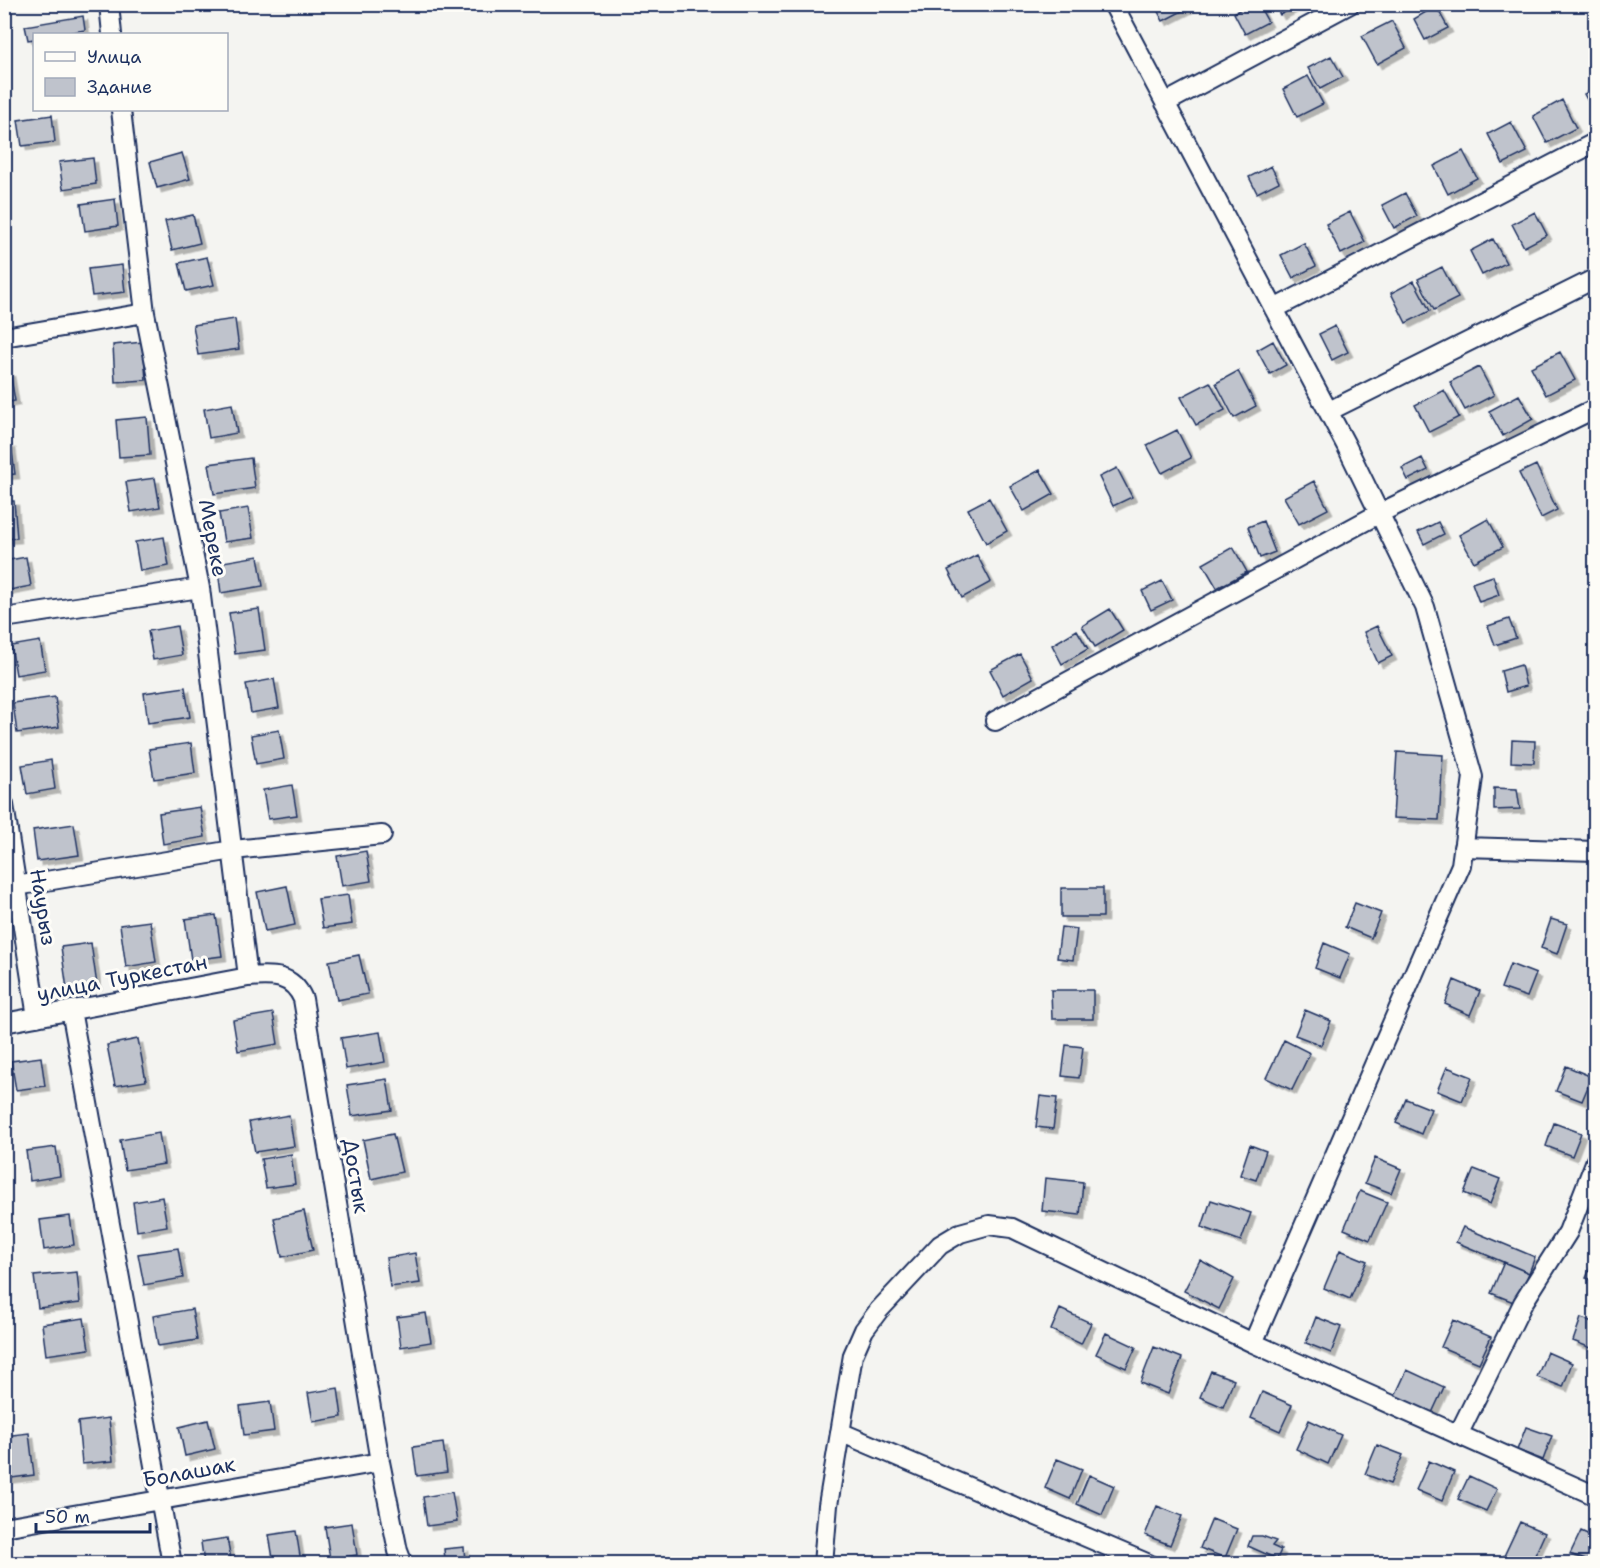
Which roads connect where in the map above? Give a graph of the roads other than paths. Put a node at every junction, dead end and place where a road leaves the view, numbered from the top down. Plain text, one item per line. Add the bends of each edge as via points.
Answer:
1 (109, 4) edge
2 (1113, 4) edge
3 (1350, 4) edge
4 (112, 33) edge
5 (1165, 103) junction
6 (121, 111) edge
7 (1596, 142) edge
8 (1596, 278) edge
9 (1274, 309) junction
10 (145, 313) junction
11 (4, 337) edge
12 (1596, 408) edge
13 (1329, 411) junction
14 (1380, 513) junction
15 (201, 588) junction
16 (4, 618) edge
17 (995, 721) dead end
18 (4, 805) edge
19 (382, 835) dead end
20 (1463, 847) junction
21 (233, 850) junction
22 (1596, 850) edge
23 (11, 887) edge
24 (248, 977) junction
25 (71, 1010) junction
26 (37, 1017) junction
27 (4, 1023) edge
28 (1596, 1160) edge
29 (1253, 1343) junction
30 (840, 1432) junction
31 (1458, 1435) junction
32 (380, 1462) junction
33 (1596, 1496) edge
34 (160, 1500) junction
35 (4, 1527) edge
36 (172, 1563) edge
37 (403, 1563) edge
38 (823, 1563) edge
39 (1149, 1563) edge

1 - 4 street
2 - 5 street
3 - 5 street
5 - 9 street
6 - 10 street, Мереке
7 - 9 street
8 - 13 street
9 - 13 street
10 - 11 street
10 - 15 street, Мереке
12 - 14 street
13 - 14 street
14 - 17 street
14 - 20 street via 1425,607 1473,777
15 - 16 street
15 - 21 street, Мереке
18 - 23 street, Наурыз
19 - 21 street
20 - 22 street
20 - 29 street via 1461,865
21 - 23 street
21 - 24 street, Мереке
23 - 26 street, Наурыз
24 - 25 street, улица Туркестан
24 - 32 street, Достык via 283,978 298,988 303,999
25 - 26 street, улица Туркестан
25 - 34 street
26 - 27 street, улица Туркестан
28 - 31 street via 1569,1232 1523,1303
29 - 30 street via 1012,1228 989,1225 960,1233 940,1245 864,1330 853,1355
29 - 31 street
30 - 38 street
30 - 39 street
31 - 33 street
32 - 34 street, Болашак
32 - 37 street, Достык
34 - 35 street, Болашак
34 - 36 street

